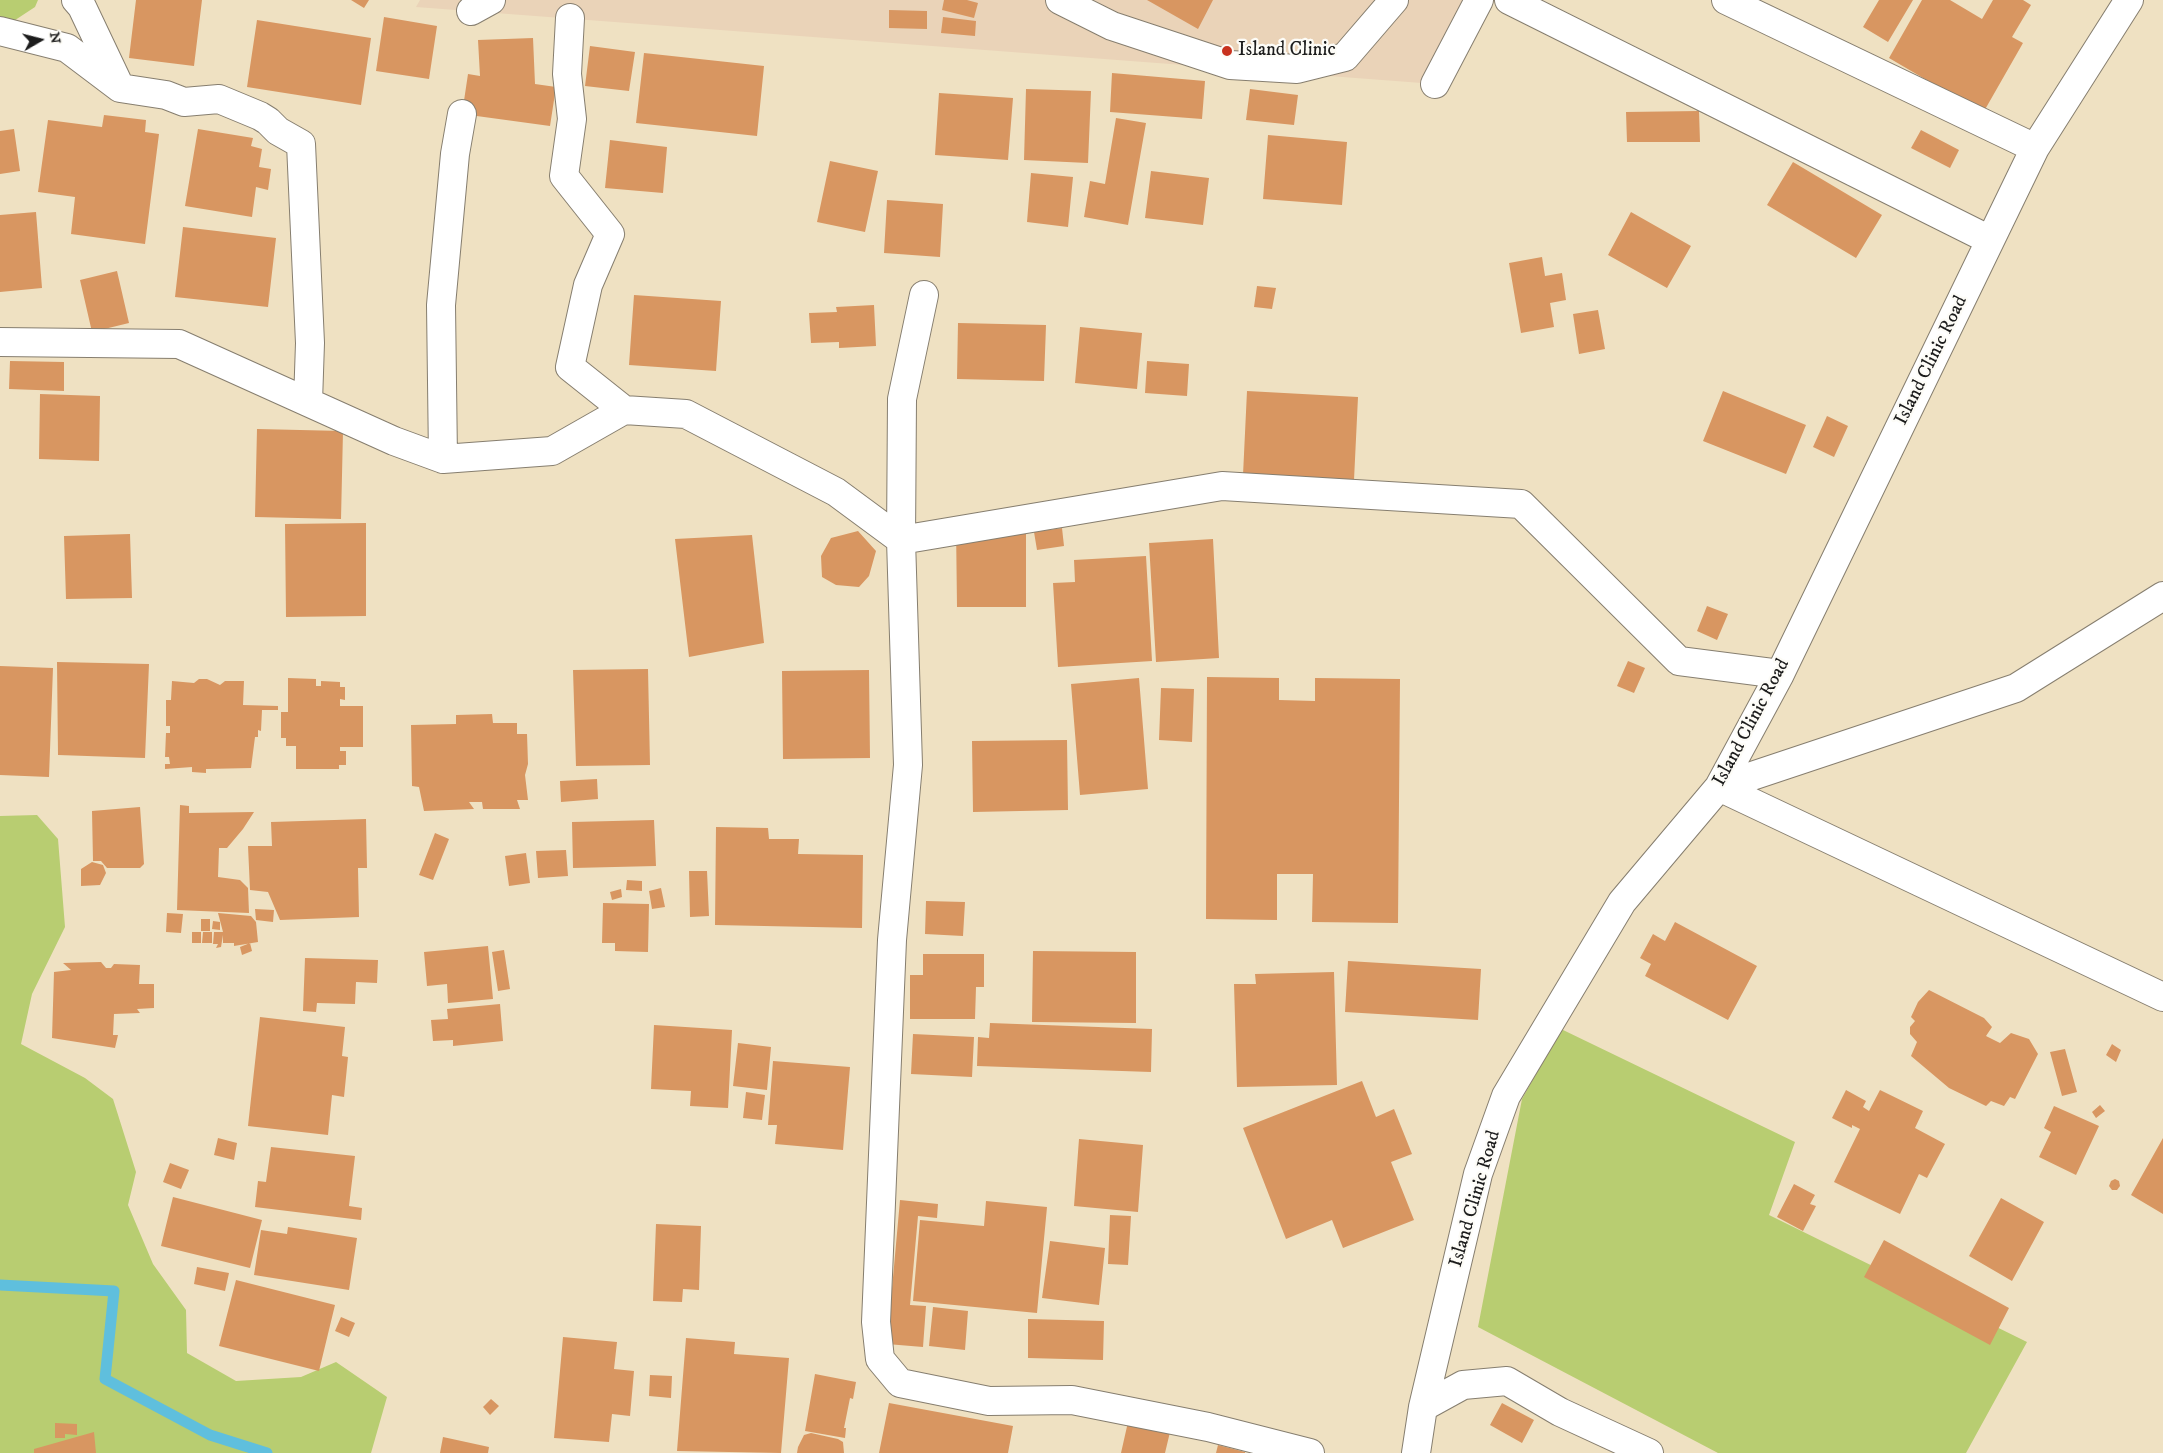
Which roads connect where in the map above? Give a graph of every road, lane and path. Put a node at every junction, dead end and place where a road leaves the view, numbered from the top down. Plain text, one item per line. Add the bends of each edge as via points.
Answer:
1 (76, 0) edge
2 (1060, 0) edge
3 (1394, 0) edge
4 (1479, 0) edge
5 (1509, 0) edge
6 (1726, 0) edge
7 (2129, 0) edge
8 (570, 18) dead end
9 (0, 31) edge
10 (1435, 84) dead end
11 (120, 88) junction
12 (462, 114) dead end
13 (2035, 148) junction
14 (1990, 240) junction
15 (924, 295) dead end
16 (0, 342) edge
17 (308, 402) junction
18 (624, 410) junction
19 (443, 459) junction
20 (901, 540) junction
21 (2163, 596) edge
22 (1780, 674) junction
23 (1719, 787) junction
24 (2163, 997) edge
25 (1424, 1407) junction
26 (1310, 1453) edge
27 (1416, 1453) edge
28 (1649, 1453) edge

1 - 11 street
2 - 3 street via 1112,26 1230,65 1297,69 1345,57
4 - 10 street
5 - 14 street
6 - 13 street
7 - 13 street, Island Clinic Road
8 - 18 street via 567,74 572,119 564,176 610,234 588,285 570,367
9 - 11 street via 66,48
11 - 17 street via 166,95 184,102 219,99 260,116 301,144 310,343
12 - 19 street via 455,154 441,305
13 - 14 street, Island Clinic Road
14 - 22 street, Island Clinic Road
15 - 20 street via 902,400
16 - 17 street via 179,344
17 - 19 street
18 - 19 street via 552,451
18 - 20 street via 686,414 836,492
20 - 22 street via 1222,486 1521,504 1679,661
20 - 26 street via 908,765 892,940 876,1322 880,1359 900,1383 990,1401 1072,1400 1208,1427
21 - 23 street via 2016,688
22 - 23 street, Island Clinic Road
23 - 24 street
23 - 25 street, Island Clinic Road via 1622,902 1506,1096 1478,1174
25 - 27 street, Island Clinic Road
25 - 28 street via 1463,1386 1507,1381 1560,1412

